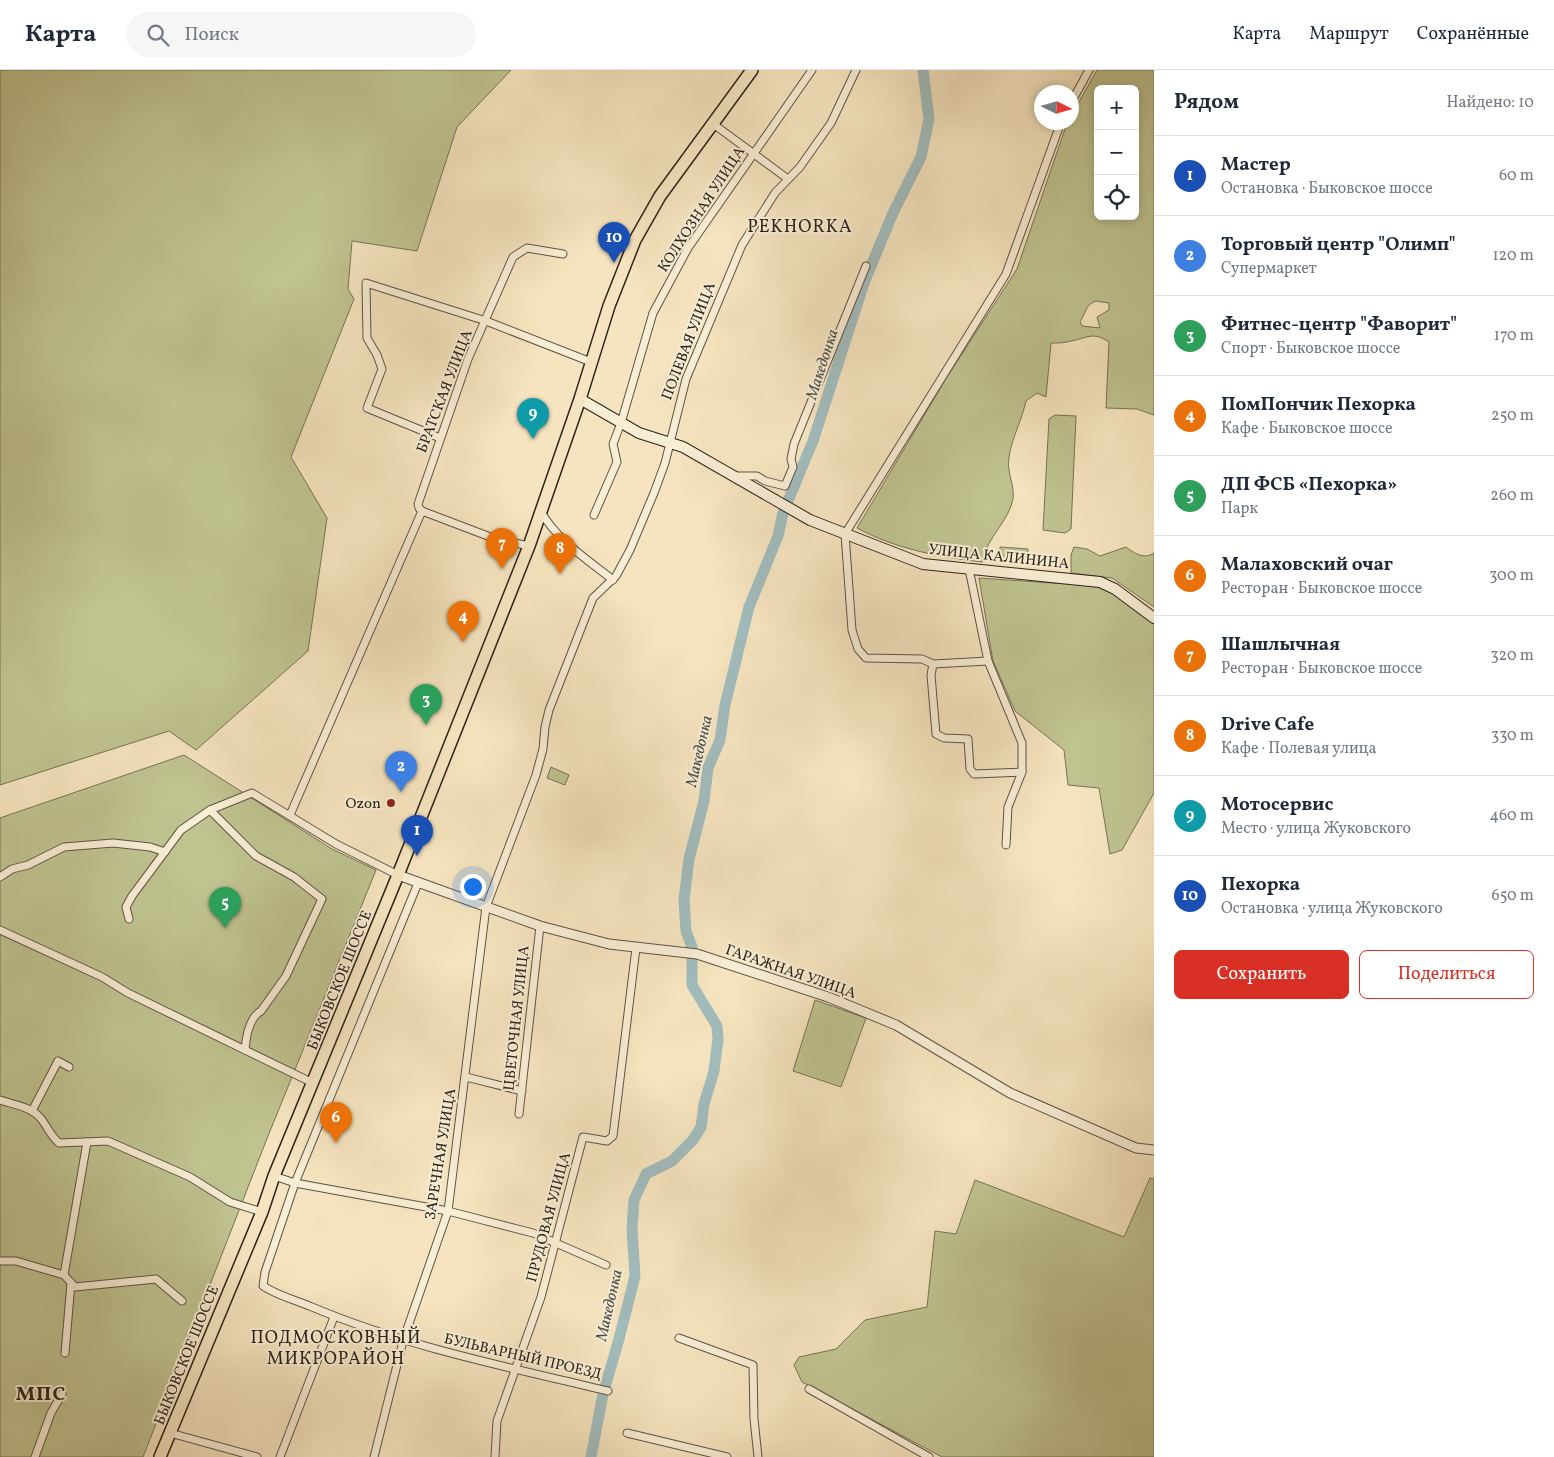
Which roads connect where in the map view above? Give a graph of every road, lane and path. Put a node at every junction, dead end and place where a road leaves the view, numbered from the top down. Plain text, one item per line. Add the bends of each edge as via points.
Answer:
1 (752, 70) edge
2 (812, 70) edge
3 (1089, 70) edge
4 (853, 71) edge
5 (1079, 88) edge
6 (712, 123) junction
7 (1058, 130) edge
8 (754, 153) junction
9 (788, 179) junction
10 (563, 254) dead end
11 (866, 266) dead end
12 (486, 321) junction
13 (591, 362) junction
14 (580, 399) junction
15 (621, 423) junction
16 (440, 438) junction
17 (670, 441) junction
18 (733, 476) junction
19 (420, 507) junction
20 (541, 512) junction
21 (594, 516) dead end
22 (845, 534) junction
23 (529, 546) junction
24 (969, 569) junction
25 (613, 580) junction
26 (1154, 618) edge
27 (988, 661) junction
28 (933, 664) junction
29 (1022, 772) junction
30 (210, 810) junction
31 (290, 815) junction
32 (1006, 845) dead end
33 (165, 852) junction
34 (398, 874) junction
35 (0, 877) edge
36 (418, 882) junction
37 (486, 907) junction
38 (129, 919) dead end
39 (540, 926) junction
40 (0, 930) edge
41 (636, 948) junction
42 (245, 1050) junction
43 (69, 1067) dead end
44 (466, 1077) junction
45 (313, 1083) junction
46 (522, 1091) junction
47 (0, 1100) edge
48 (32, 1111) junction
49 (519, 1114) dead end
50 (87, 1142) junction
51 (1154, 1150) edge
52 (274, 1176) junction
53 (295, 1183) junction
54 (448, 1211) junction
55 (262, 1212) junction
56 (557, 1243) junction
57 (0, 1261) edge
58 (606, 1265) dead end
59 (64, 1275) junction
60 (71, 1283) junction
61 (182, 1301) dead end
62 (334, 1317) junction
63 (678, 1338) dead end
64 (403, 1341) junction
65 (65, 1353) dead end
66 (515, 1369) junction
67 (809, 1389) dead end
68 (608, 1391) dead end
69 (62, 1394) dead end
70 (170, 1433) junction
71 (627, 1433) dead end
72 (38, 1456) edge
73 (160, 1457) edge
74 (257, 1457) edge
75 (280, 1457) edge
76 (374, 1457) edge
77 (495, 1457) edge
78 (727, 1457) edge
79 (758, 1457) edge
80 (929, 1457) edge

1 - 6 main road, БЫКОВСКОЕ ШОССЕ
2 - 8 street, КОЛХОЗНАЯ УЛИЦА
3 - 5 street
4 - 9 street, ПОЛЕВАЯ УЛИЦА via 831,123
6 - 8 street
6 - 13 main road, БЫКОВСКОЕ ШОССЕ via 660,196 635,240 608,306
7 - 22 street via 1006,274
8 - 9 street
8 - 15 street, КОЛХОЗНАЯ УЛИЦА via 688,248 660,296
9 - 17 street, ПОЛЕВАЯ УЛИЦА via 751,229 728,276 686,379
10 - 12 street via 527,248 513,257
11 - 18 street via 794,444 793,467 785,486 757,476
12 - 13 street
12 - 16 street, БРАТСКАЯ УЛИЦА via 468,359
12 - 16 street, БРАТСКАЯ УЛИЦА via 366,283 367,338 382,369 367,408
13 - 14 main road, БЫКОВСКОЕ ШОССЕ
14 - 15 main road, УЛИЦА КАЛИНИНА
14 - 20 main road, БЫКОВСКОЕ ШОССЕ
15 - 17 main road, УЛИЦА КАЛИНИНА via 651,438
15 - 21 street, КОЛХОЗНАЯ УЛИЦА via 613,444 617,462
16 - 19 street, БРАТСКАЯ УЛИЦА
17 - 18 main road, УЛИЦА КАЛИНИНА
17 - 25 street, ПОЛЕВАЯ УЛИЦА via 654,493 630,550
18 - 22 main road, УЛИЦА КАЛИНИНА via 786,507
19 - 23 street via 493,538
19 - 31 street, БРАТСКАЯ УЛИЦА
20 - 23 main road, БЫКОВСКОЕ ШОССЕ
20 - 25 street via 563,540
22 - 24 main road, УЛИЦА КАЛИНИНА via 923,564
22 - 28 street via 852,630 858,649 866,658 922,660
23 - 34 main road, БЫКОВСКОЕ ШОССЕ
24 - 26 main road, УЛИЦА КАЛИНИНА via 1100,582
24 - 27 street
25 - 37 street, ЗАРЕЧНАЯ УЛИЦА via 594,598 584,619 549,710 536,775
27 - 28 street
27 - 29 street via 1021,734
28 - 29 street via 936,734 968,740 970,769 974,774
29 - 32 street via 1008,807
30 - 31 street via 252,793
30 - 33 street via 181,830
30 - 42 street via 256,856 294,877 322,899 286,976 256,1014 246,1036
31 - 34 street via 336,844
33 - 35 street via 113,842 64,847
33 - 38 street via 126,908
34 - 36 street, ГАРАЖНАЯ УЛИЦА
34 - 45 main road, БЫКОВСКОЕ ШОССЕ
36 - 37 street, ГАРАЖНАЯ УЛИЦА
36 - 53 street
37 - 39 street, ГАРАЖНАЯ УЛИЦА
37 - 44 street, ЗАРЕЧНАЯ УЛИЦА
39 - 41 street, ГАРАЖНАЯ УЛИЦА
39 - 46 street, ЦВЕТОЧНАЯ УЛИЦА
40 - 42 street via 102,977
41 - 51 street, ГАРАЖНАЯ УЛИЦА via 693,953 777,979 874,1015 1010,1093 1136,1148
41 - 56 street, ПРУДОВАЯ УЛИЦА via 613,1136 607,1141 583,1137
42 - 45 street
43 - 48 street via 58,1061
44 - 46 street
44 - 54 street, ЗАРЕЧНАЯ УЛИЦА
45 - 52 main road, БЫКОВСКОЕ ШОССЕ
46 - 49 street, ЦВЕТОЧНАЯ УЛИЦА
47 - 48 street
48 - 50 street via 59,1143
50 - 55 street via 108,1141 190,1177 230,1202
50 - 59 street
52 - 53 street
52 - 55 main road, БЫКОВСКОЕ ШОССЕ
53 - 54 street
53 - 62 street, БУЛЬВАРНЫЙ ПРОЕЗД via 265,1272 264,1286
54 - 56 street via 533,1233
54 - 64 street, ЗАРЕЧНАЯ УЛИЦА
55 - 70 main road, БЫКОВСКОЕ ШОССЕ
56 - 58 street
56 - 66 street, ПРУДОВАЯ УЛИЦА via 527,1342
57 - 59 street via 22,1262
59 - 60 street
60 - 61 street via 75,1287 156,1279
60 - 65 street
62 - 64 street, БУЛЬВАРНЫЙ ПРОЕЗД
62 - 75 street
63 - 79 street via 753,1365
64 - 66 street, БУЛЬВАРНЫЙ ПРОЕЗД
64 - 76 street, ЗАРЕЧНАЯ УЛИЦА
66 - 68 street, БУЛЬВАРНЫЙ ПРОЕЗД
66 - 77 street, ПРУДОВАЯ УЛИЦА via 497,1421
67 - 80 street
69 - 72 street via 51,1413
70 - 73 main road, БЫКОВСКОЕ ШОССЕ
70 - 74 street
71 - 78 street

